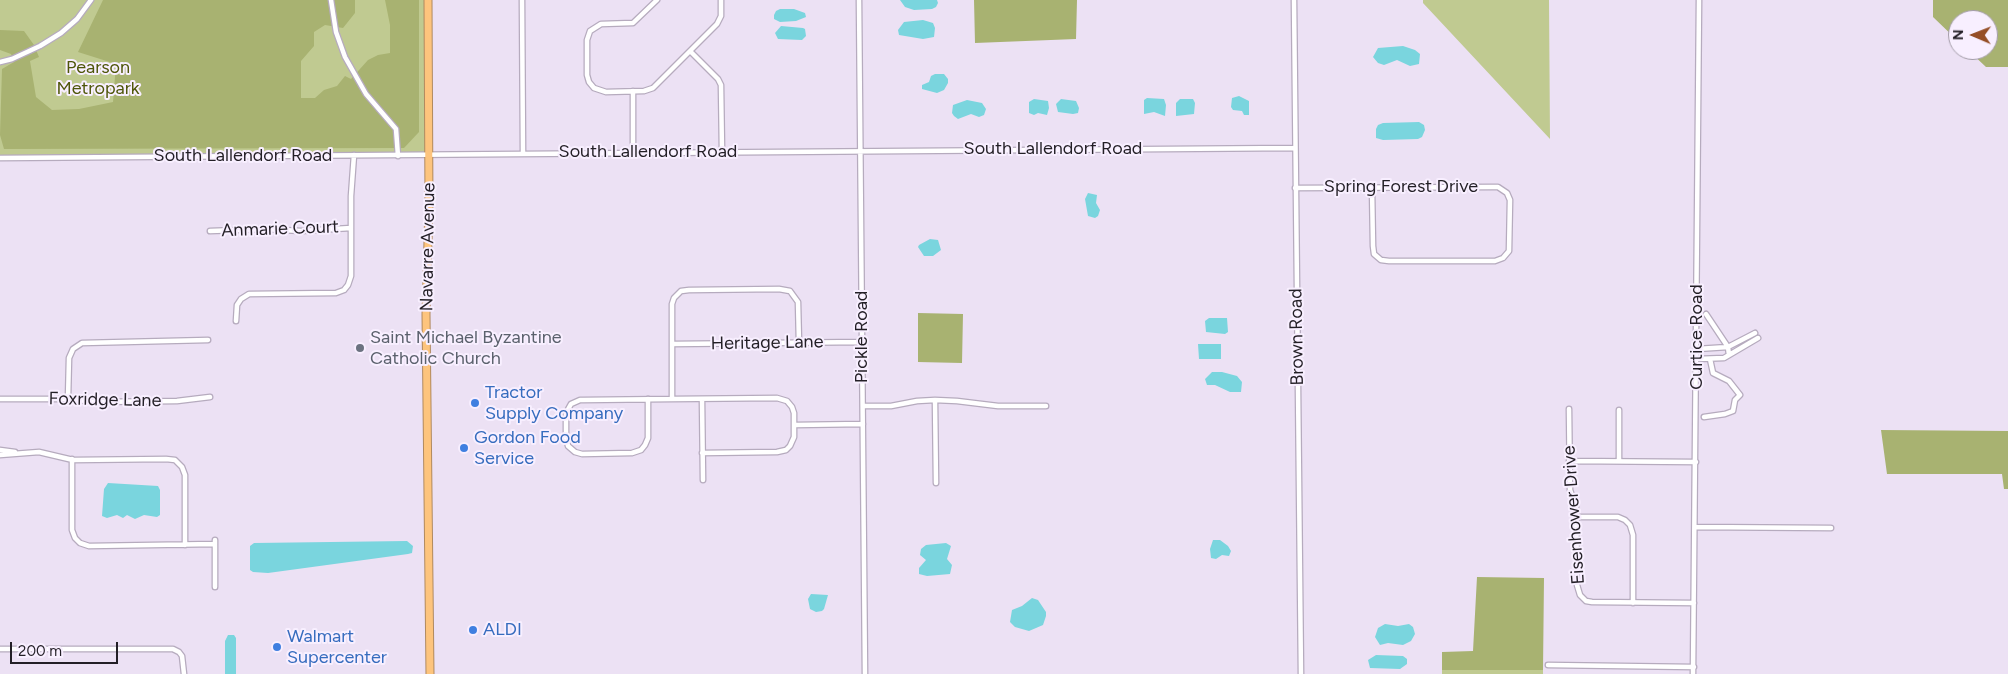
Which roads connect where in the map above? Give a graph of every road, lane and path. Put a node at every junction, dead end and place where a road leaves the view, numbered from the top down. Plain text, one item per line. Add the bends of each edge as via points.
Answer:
1 (92, 0) edge
2 (331, 0) edge
3 (428, 0) edge
4 (522, 0) edge
5 (657, 0) edge
6 (721, 0) edge
7 (859, 0) edge
8 (1294, 0) edge
9 (1699, 0) edge
10 (690, 51) junction
11 (0, 62) edge
12 (633, 91) junction
13 (1295, 148) junction
14 (861, 151) junction
15 (633, 152) junction
16 (722, 152) junction
17 (523, 154) junction
18 (354, 155) junction
19 (398, 156) junction
20 (429, 156) junction
21 (0, 158) edge
22 (1295, 188) junction
23 (1372, 188) junction
24 (351, 228) junction
25 (210, 231) dead end
26 (1706, 314) dead end
27 (236, 321) dead end
28 (208, 340) dead end
29 (862, 342) junction
30 (799, 343) junction
31 (672, 344) junction
32 (1728, 347) junction
33 (1697, 348) junction
34 (1729, 355) junction
35 (1697, 359) junction
36 (1710, 359) junction
37 (210, 397) dead end
38 (702, 398) junction
39 (0, 399) edge
40 (68, 399) junction
41 (648, 399) junction
42 (672, 399) junction
43 (935, 400) junction
44 (863, 406) junction
45 (1046, 406) dead end
46 (1570, 409) dead end
47 (1619, 410) dead end
48 (1704, 417) dead end
49 (863, 424) junction
50 (795, 425) junction
51 (0, 450) edge
52 (16, 452) junction
53 (702, 453) junction
54 (0, 455) edge
55 (72, 460) junction
56 (1569, 461) junction
57 (1619, 461) junction
58 (1696, 462) junction
59 (703, 480) dead end
60 (936, 483) dead end
61 (1577, 517) junction
62 (1695, 527) junction
63 (1830, 528) dead end
64 (185, 545) junction
65 (215, 587) dead end
66 (1633, 603) junction
67 (1694, 603) junction
68 (0, 649) edge
69 (1548, 665) dead end
70 (1694, 667) junction
71 (184, 674) edge
72 (430, 674) edge
73 (865, 674) edge
74 (1301, 674) edge
75 (1694, 674) edge

1 - 11 street via 62,33
2 - 19 street via 336,32 345,57 366,94 396,129
3 - 20 highway, Navarre Avenue
4 - 17 street
5 - 12 street via 634,22 601,24 588,35 587,75 590,84 601,91
6 - 10 street via 718,22
7 - 14 street, Pickle Road
8 - 13 street, Brown Road
9 - 33 street, Curtice Road
10 - 12 street via 653,88
10 - 16 street via 720,83
12 - 15 street
13 - 14 street, South Lallendorf Road
13 - 22 street, Brown Road
14 - 16 street, South Lallendorf Road
14 - 29 street, Pickle Road
15 - 16 street, South Lallendorf Road
15 - 17 street, South Lallendorf Road
17 - 20 street, South Lallendorf Road
18 - 19 street, South Lallendorf Road
18 - 21 street, South Lallendorf Road
18 - 24 street
19 - 20 street, South Lallendorf Road
20 - 72 highway, Navarre Avenue via 426,314
22 - 23 street, Spring Forest Drive
22 - 74 street, Brown Road
23 - 23 street, Spring Forest Drive via 1372,246 1374,254 1381,260 1493,261 1509,251 1510,202 1499,187
24 - 25 street, Anmarie Court
24 - 27 street via 351,279 344,290 334,293 249,294 237,305
26 - 32 street
28 - 40 street via 82,342 68,358
29 - 30 street, Heritage Lane
29 - 44 street, Pickle Road
30 - 31 street, Heritage Lane
30 - 31 street via 798,302 787,290 689,290 675,296 672,304
31 - 42 street
32 - 33 street
32 - 34 street
32 - 34 street via 1756,335
33 - 35 street, Curtice Road
34 - 36 street
35 - 36 street
35 - 58 street, Curtice Road
36 - 48 street via 1713,373 1729,381 1740,395 1735,400 1733,411
37 - 40 street, Foxridge Lane via 168,401
38 - 42 street
38 - 50 street via 784,399 794,410
38 - 53 street
39 - 40 street, Foxridge Lane
41 - 41 street via 577,400 567,410 567,442 570,448 576,453 636,453 648,439
41 - 42 street
43 - 44 street
43 - 45 street via 998,406
43 - 60 street
44 - 49 street, Pickle Road
46 - 56 street, Eisenhower Drive
47 - 57 street
49 - 50 street
49 - 73 street, Pickle Road
50 - 53 street via 794,440 782,451
51 - 52 street
52 - 54 street
52 - 55 street via 42,452
53 - 59 street
55 - 64 street via 72,528 78,541 89,546
55 - 64 street via 169,459 178,462 184,474
56 - 57 street
56 - 61 street, Eisenhower Drive via 1570,490
57 - 58 street
58 - 62 street, Curtice Road
61 - 66 street, Eisenhower Drive via 1577,584 1580,595 1592,602
61 - 66 street via 1618,517 1630,525 1633,535
62 - 63 street
62 - 67 street, Curtice Road
64 - 65 street via 215,542
66 - 67 street, Eisenhower Drive
67 - 70 street, Curtice Road
68 - 71 street via 167,649 179,652 183,658
69 - 70 street
70 - 75 street, Curtice Road

